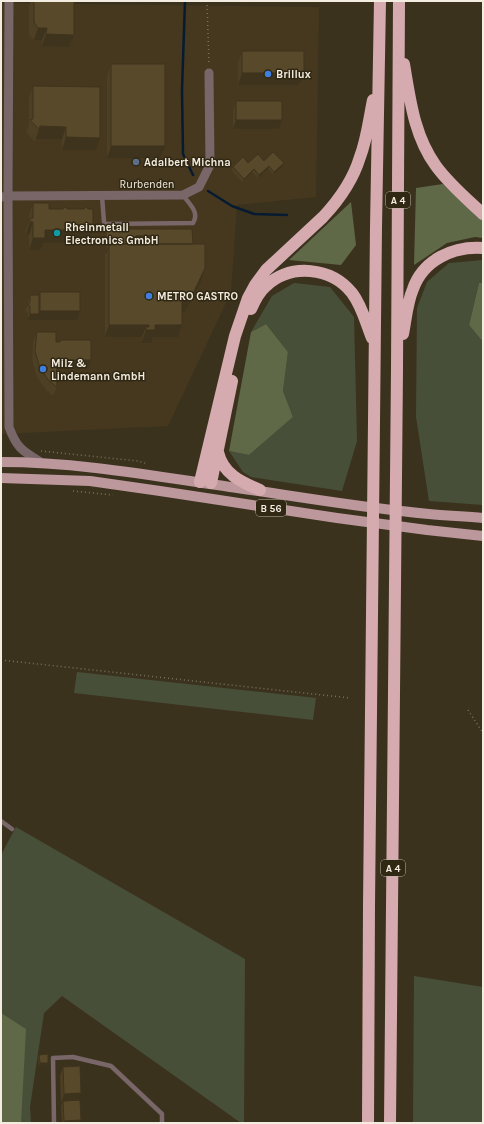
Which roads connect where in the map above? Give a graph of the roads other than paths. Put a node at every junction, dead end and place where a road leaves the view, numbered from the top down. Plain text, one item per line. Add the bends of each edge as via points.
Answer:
1 (9, 1) edge
2 (380, 1) edge
3 (399, 1) edge
4 (398, 31) junction
5 (379, 63) junction
6 (209, 73) road end
7 (183, 195) junction
8 (102, 196) junction
9 (4, 197) edge
10 (483, 214) edge
11 (483, 248) edge
12 (375, 346) junction
13 (398, 369) junction
14 (218, 451) junction
15 (1, 462) edge
16 (42, 463) junction
17 (1, 478) edge
18 (206, 483) junction
19 (260, 490) junction
20 (205, 498) junction
21 (483, 518) edge
22 (483, 536) edge
23 (1, 821) edge
24 (12, 828) dead end
25 (54, 1123) edge
26 (162, 1123) edge
27 (368, 1123) edge
28 (390, 1123) edge

1 - 9 street
2 - 5 highway, A 4
3 - 4 highway, A 4
4 - 10 highway via 411,106 422,141 440,171
4 - 13 highway, A 4
5 - 12 highway, A 4
5 - 18 highway, A 4 via 363,147 348,184 332,208 260,277 242,312
6 - 7 street, Rurbenden via 210,165 199,187
7 - 8 street, Rurbenden
7 - 8 lane via 196,213 193,223 106,224
8 - 9 street, Rurbenden
9 - 16 street via 8,428 20,450
11 - 13 highway, A 4 via 459,249 446,254 432,262 418,276 409,303
12 - 14 highway via 356,298 334,278 307,271 286,274 273,281 255,300 244,327
12 - 27 highway, A 4
13 - 28 highway, A 4
14 - 18 highway
14 - 19 highway via 222,463 231,475
15 - 16 main road, B 56
16 - 18 main road, B 56 via 95,467
17 - 20 main road, B 56 via 90,481
18 - 19 main road, B 56
18 - 20 main road
19 - 21 main road, B 56 via 339,503
20 - 22 main road, B 56
23 - 24 lane
25 - 26 lane via 53,1058 73,1057 111,1066 162,1114

